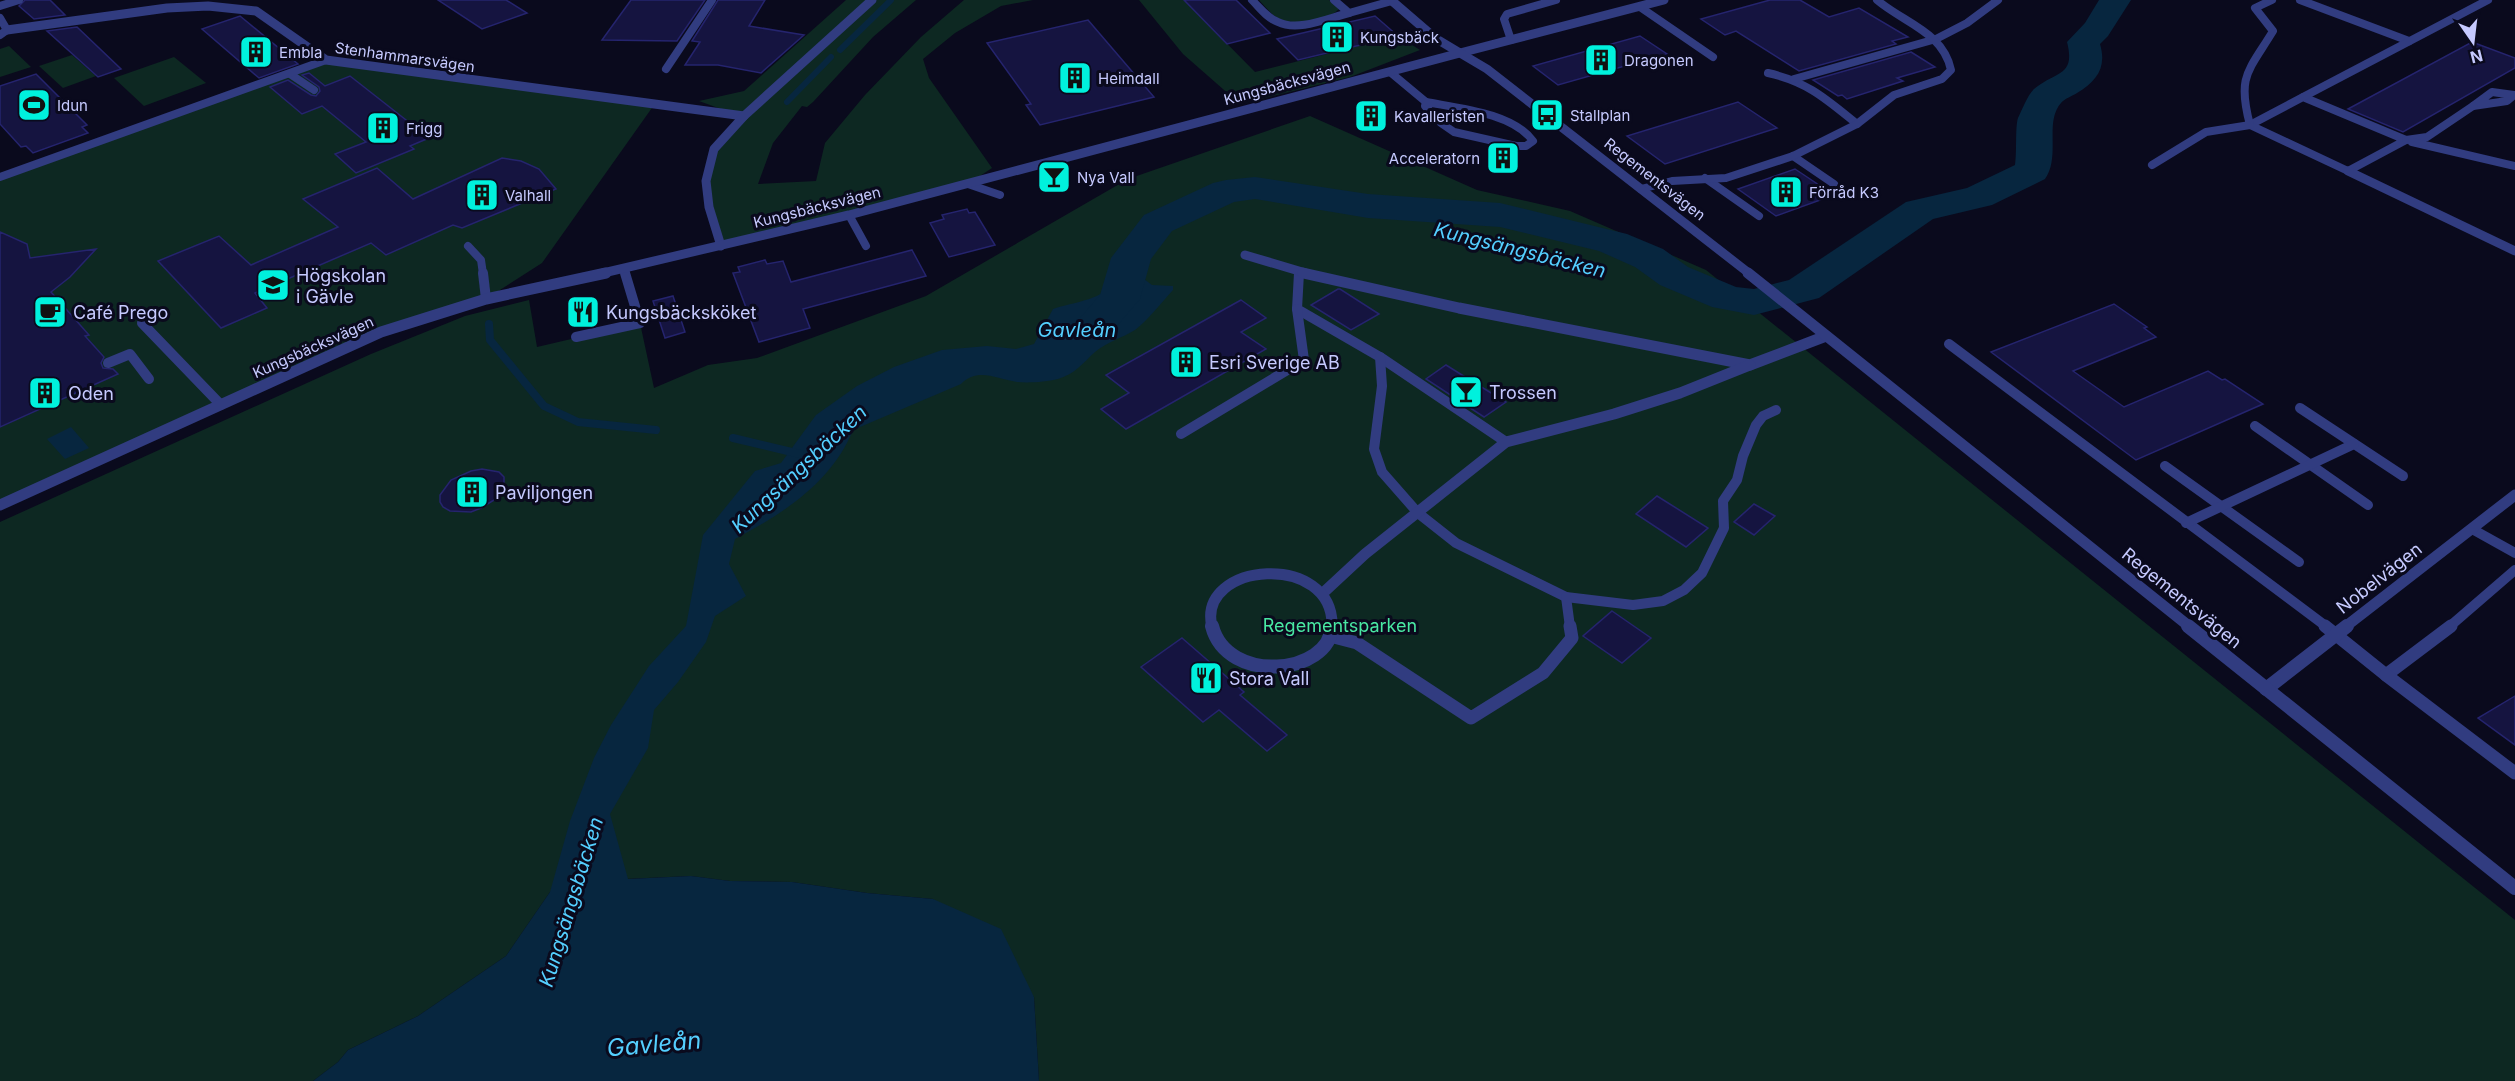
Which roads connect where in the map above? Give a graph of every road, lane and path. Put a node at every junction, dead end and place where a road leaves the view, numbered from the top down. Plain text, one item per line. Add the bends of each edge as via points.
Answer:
1 (19, 0) edge
2 (712, 0) edge
3 (872, 0) edge
4 (1252, 0) edge
5 (1334, 0) edge
6 (1556, 0) edge
7 (1664, 0) edge
8 (1877, 0) edge
9 (1998, 0) edge
10 (2272, 0) edge
11 (2300, 0) edge
12 (2488, 0) edge
13 (1392, 1) edge
14 (0, 6) edge
15 (1640, 7) junction
16 (1349, 13) junction
17 (0, 18) edge
18 (4, 33) edge
19 (1936, 39) junction
20 (1511, 40) junction
21 (2409, 42) junction
22 (1460, 53) junction
23 (1713, 57) dead end
24 (326, 60) junction
25 (666, 69) dead end
26 (1390, 72) junction
27 (290, 74) junction
28 (1768, 74) dead end
29 (1794, 79) junction
30 (314, 90) dead end
31 (2303, 97) junction
32 (1426, 102) junction
33 (2473, 106) dead end
34 (744, 117) junction
35 (1857, 124) junction
36 (2250, 125) junction
37 (2406, 140) junction
38 (1793, 156) junction
39 (2152, 165) dead end
40 (2515, 166) edge
41 (2348, 171) junction
42 (0, 177) edge
43 (1705, 178) junction
44 (968, 184) junction
45 (1834, 184) dead end
46 (1641, 189) junction
47 (1000, 195) dead end
48 (849, 215) junction
49 (1758, 216) dead end
50 (468, 246) dead end
51 (721, 246) junction
52 (866, 246) dead end
53 (2515, 251) edge
54 (1245, 255) dead end
55 (624, 269) junction
56 (1299, 271) junction
57 (486, 299) junction
58 (1297, 309) junction
59 (142, 323) dead end
60 (1826, 336) junction
61 (576, 337) dead end
62 (1949, 344) dead end
63 (1380, 357) junction
64 (108, 363) dead end
65 (1750, 365) junction
66 (149, 378) dead end
67 (221, 405) junction
68 (2300, 408) dead end
69 (1776, 410) dead end
70 (2255, 426) dead end
71 (1181, 434) dead end
72 (1506, 442) junction
73 (2354, 444) junction
74 (2310, 465) junction
75 (2165, 466) dead end
76 (2403, 476) dead end
77 (2515, 495) edge
78 (0, 505) edge
79 (2368, 505) dead end
80 (2221, 506) junction
81 (1418, 513) junction
82 (2186, 523) junction
83 (2472, 528) junction
84 (2515, 553) edge
85 (2299, 562) dead end
86 (2515, 570) edge
87 (1323, 593) junction
88 (1566, 597) junction
89 (2335, 635) junction
90 (1330, 636) junction
91 (2386, 675) junction
92 (2266, 689) junction
93 (2515, 773) edge
94 (2515, 888) edge

1 - 14 lane
2 - 25 lane
3 - 34 street
4 - 16 lane via 1273,20 1294,26
5 - 16 lane
6 - 20 lane via 1508,14 1504,19
7 - 15 street, Kungsbäcksvägen
8 - 19 lane
9 - 19 lane
10 - 36 lane via 2255,8 2273,31 2245,76 2243,98
11 - 21 lane
12 - 21 lane
13 - 16 lane
13 - 22 street, Regementsvägen via 1435,38
15 - 20 street, Kungsbäcksvägen
15 - 23 lane
17 - 18 lane
18 - 24 street, Stenhammarsvägen via 135,11 208,6 256,10
19 - 29 lane
19 - 35 lane via 1950,56 1951,70 1942,79 1894,94
20 - 22 street, Kungsbäcksvägen
21 - 31 lane
22 - 26 street, Kungsbäcksvägen
22 - 46 street, Regementsvägen via 1487,69
24 - 27 lane
24 - 34 street, Stenhammarsvägen
26 - 32 lane
26 - 44 street, Kungsbäcksvägen
27 - 30 lane
27 - 42 lane
28 - 29 lane
29 - 35 lane
31 - 36 lane
31 - 37 lane
32 - 32 lane via 1425,106 1454,132 1516,146 1533,141 1513,124
33 - 37 lane via 2427,137
34 - 51 street via 714,149 706,181
35 - 38 lane
36 - 39 lane via 2206,132
36 - 41 lane
37 - 40 lane
37 - 41 lane
38 - 43 lane via 1726,178
38 - 45 lane
41 - 53 street
43 - 46 lane
43 - 49 lane
44 - 47 lane
44 - 48 street, Kungsbäcksvägen
46 - 60 street, Regementsvägen
48 - 51 street, Kungsbäcksvägen
48 - 52 lane
50 - 57 lane via 481,260
51 - 55 street, Kungsbäcksvägen
54 - 56 street
55 - 57 street, Kungsbäcksvägen
55 - 61 lane via 640,323
56 - 58 lane
56 - 65 street via 1459,308
57 - 67 street, Kungsbäcksvägen via 381,332
58 - 63 lane
58 - 71 lane via 1304,360
59 - 67 lane
60 - 65 street
60 - 92 street, Regementsvägen
62 - 82 lane
63 - 72 lane
63 - 81 lane via 1382,386 1374,449 1382,472
64 - 66 lane via 130,354
65 - 72 street via 1614,414
67 - 78 street, Kungsbäcksvägen
68 - 73 lane
69 - 88 lane via 1756,425 1737,480 1723,501 1724,528 1702,573 1684,590 1663,602 1633,605
70 - 74 lane
72 - 81 street
73 - 74 lane
73 - 76 lane
74 - 79 lane
74 - 80 lane
75 - 80 lane
77 - 83 street, Nobelvägen
80 - 82 lane
80 - 85 lane
81 - 87 street
81 - 88 lane via 1456,543
82 - 89 lane
83 - 84 lane
83 - 89 street, Nobelvägen
86 - 91 lane via 2465,615
87 - 90 street via 1334,621
87 - 90 street via 1310,583 1276,572 1241,579 1226,587 1215,600 1210,615 1212,630 1231,656 1268,668 1306,660
88 - 90 lane via 1572,638 1543,673 1471,718 1357,643
89 - 91 lane
89 - 92 street, Nobelvägen
91 - 93 lane
92 - 94 street, Regementsvägen

